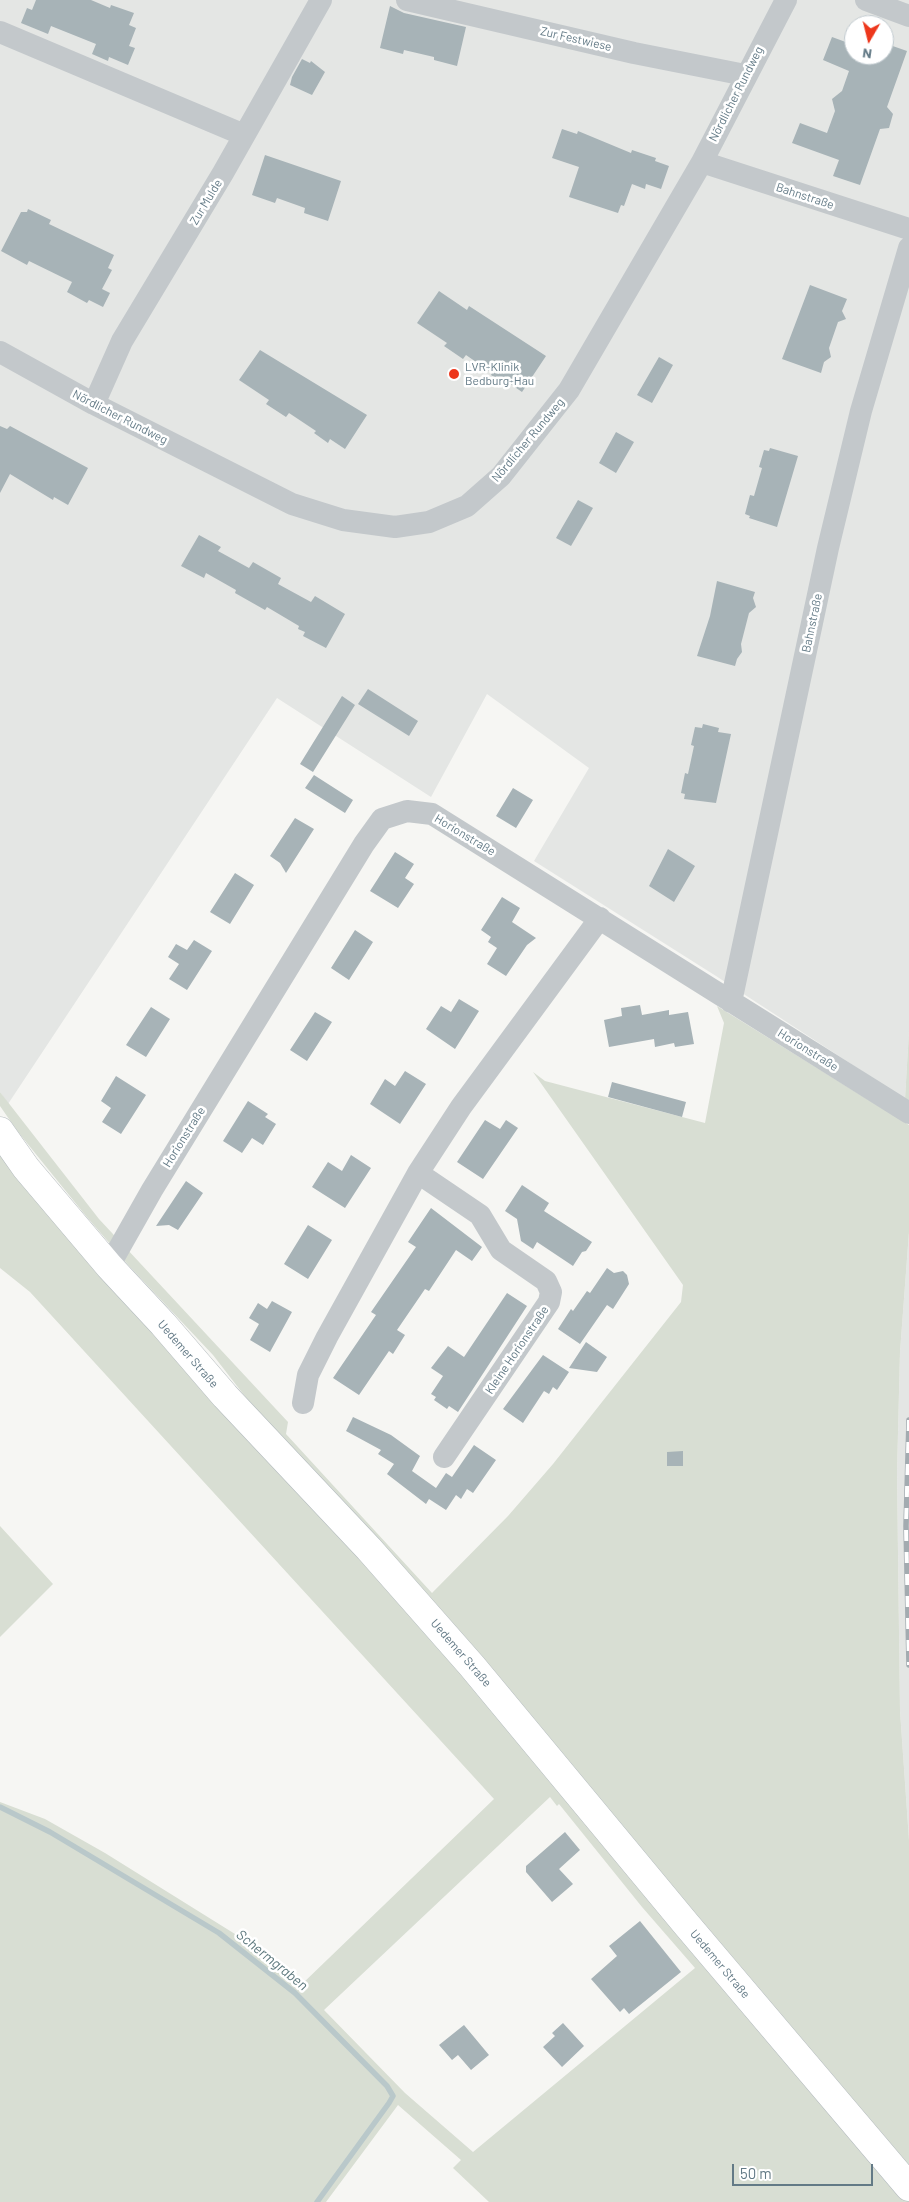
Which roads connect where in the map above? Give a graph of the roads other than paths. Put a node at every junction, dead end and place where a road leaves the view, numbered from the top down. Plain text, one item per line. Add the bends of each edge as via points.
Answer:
1 (321, 0) edge
2 (407, 0) edge
3 (786, 0) edge
4 (866, 0) edge
5 (909, 16) edge
6 (0, 32) edge
7 (745, 75) junction
8 (244, 135) junction
9 (702, 162) junction
10 (909, 229) edge
11 (909, 248) edge
12 (0, 352) edge
13 (94, 404) junction
14 (600, 918) junction
15 (731, 1002) junction
16 (909, 1114) edge
17 (0, 1131) edge
18 (418, 1173) junction
19 (109, 1266) junction
20 (303, 1403) dead end
21 (444, 1457) dead end
22 (909, 2187) edge

1 - 8 street, Zur Mulde
2 - 7 street, Zur Festwiese via 634,53
3 - 7 street, Nördlicher Rundweg
4 - 5 street
6 - 8 street
7 - 9 street, Nördlicher Rundweg
8 - 13 street, Zur Mulde via 122,341
9 - 10 street, Bahnstraße
9 - 13 street, Nördlicher Rundweg via 569,390 501,476 466,506 429,522 395,527 344,520 292,504
11 - 15 street, Bahnstraße via 861,411 828,548
12 - 13 street, Nördlicher Rundweg
14 - 15 street, Horionstraße
14 - 18 street via 461,1107
14 - 19 street, Horionstraße via 432,814 407,811 382,819 152,1190
15 - 16 street, Horionstraße
17 - 19 main road, Uedemer Straße via 26,1168
18 - 20 street via 327,1337 308,1375
18 - 21 street, Kleine Horionstraße via 480,1215 501,1250 546,1281 551,1292 549,1302
19 - 22 main road, Uedemer Straße via 225,1396 370,1549 466,1659

